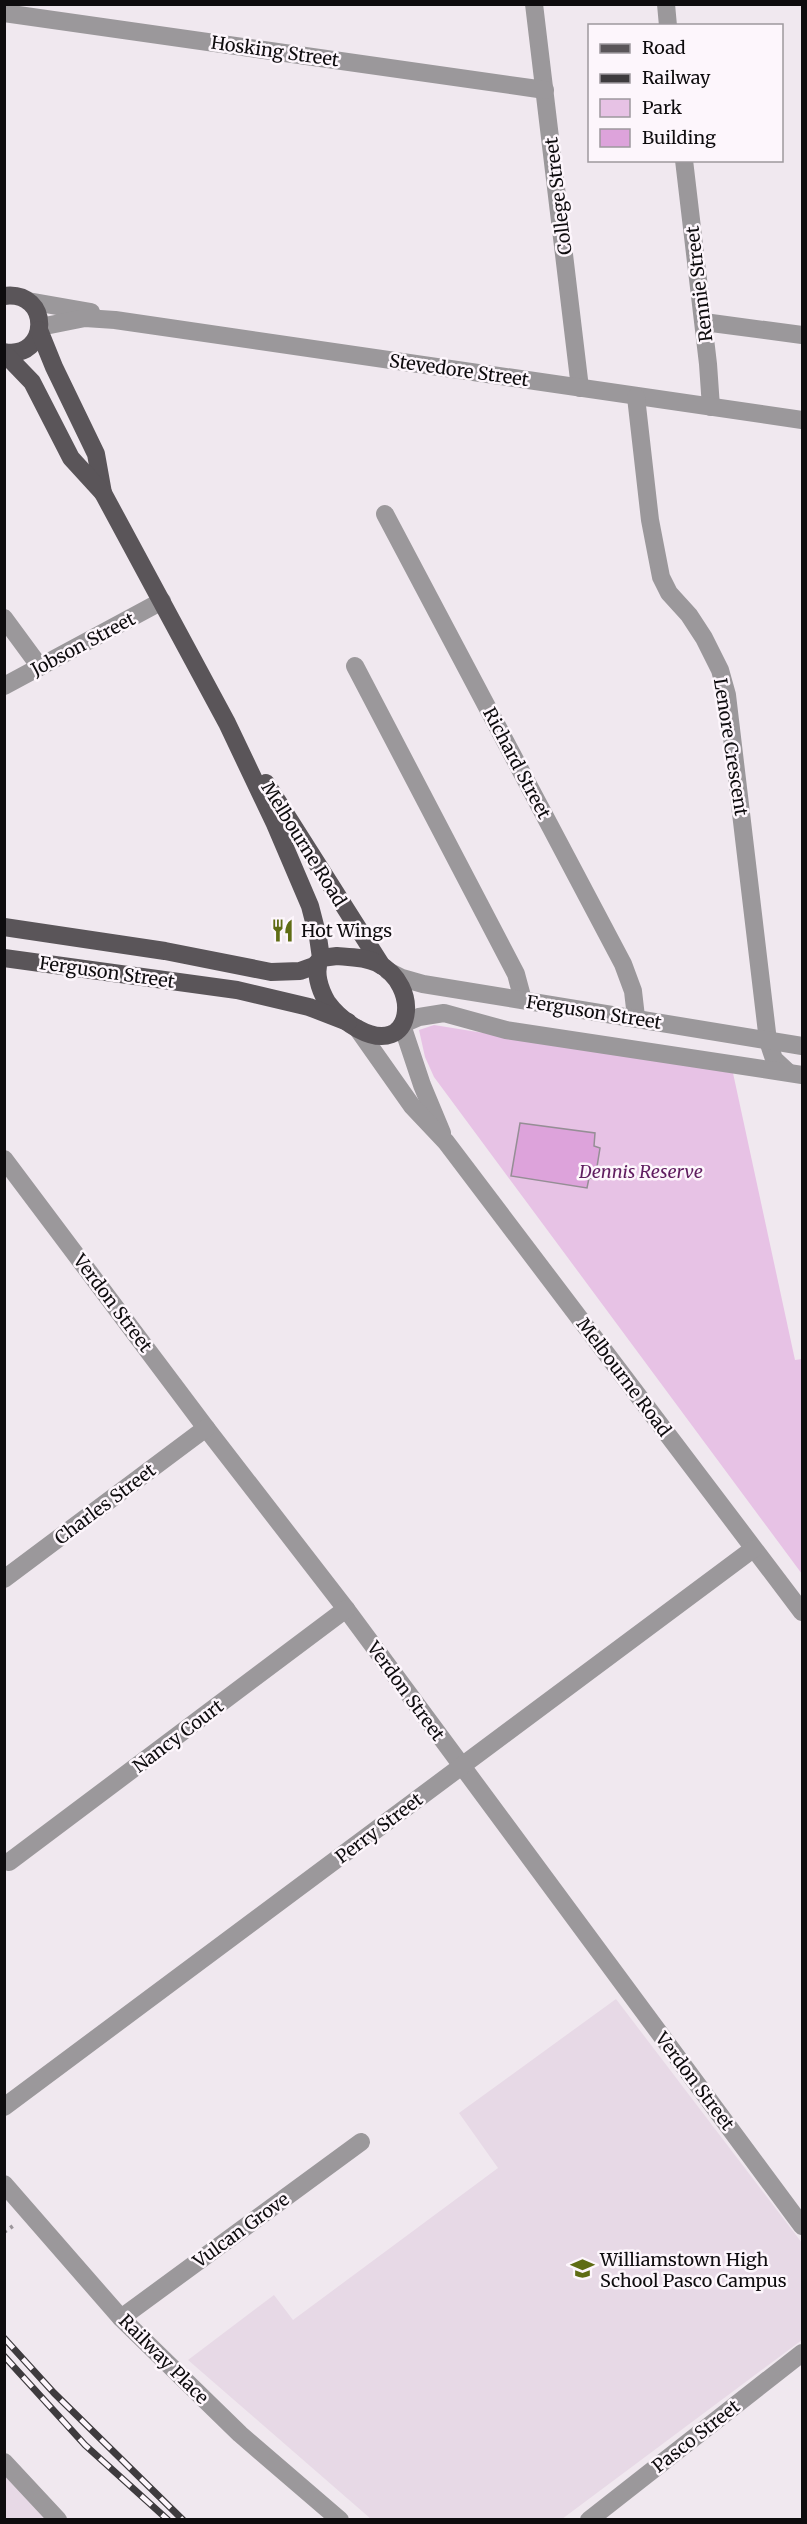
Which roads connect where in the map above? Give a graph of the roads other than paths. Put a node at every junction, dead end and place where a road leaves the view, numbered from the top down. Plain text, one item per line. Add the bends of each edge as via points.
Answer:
1 (534, 4) edge
2 (666, 4) edge
3 (4, 13) edge
4 (668, 24) edge
5 (545, 90) junction
6 (684, 162) edge
7 (4, 281) edge
8 (4, 296) edge
9 (26, 300) junction
10 (115, 320) junction
11 (704, 322) junction
12 (39, 328) junction
13 (802, 335) edge
14 (4, 352) edge
15 (580, 388) junction
16 (636, 397) junction
17 (711, 407) junction
18 (802, 420) edge
19 (103, 493) junction
20 (385, 514) dead end
21 (162, 601) junction
22 (4, 618) edge
23 (356, 666) dead end
24 (40, 667) junction
25 (4, 686) edge
26 (227, 723) junction
27 (4, 927) edge
28 (4, 958) edge
29 (320, 960) junction
30 (385, 968) junction
31 (523, 1000) junction
32 (636, 1017) junction
33 (403, 1024) junction
34 (352, 1025) junction
35 (768, 1041) junction
36 (802, 1046) edge
37 (795, 1073) edge
38 (446, 1142) junction
39 (4, 1159) edge
40 (206, 1428) junction
41 (753, 1549) junction
42 (4, 1579) edge
43 (346, 1609) junction
44 (802, 1612) edge
45 (461, 1767) junction
46 (9, 1862) dead end
47 (4, 2108) edge
48 (361, 2142) dead end
49 (4, 2184) edge
50 (802, 2226) edge
51 (121, 2318) junction
52 (802, 2353) edge
53 (4, 2462) edge
54 (58, 2520) edge
55 (340, 2520) edge
56 (589, 2520) edge

1 - 5 street, College Street
2 - 4 street
3 - 5 street, Hosking Street
5 - 15 street, College Street
6 - 11 street, Rennie Street
7 - 9 main road
8 - 9 main road
9 - 10 street, Stevedore Street
9 - 12 main road, Melbourne Road via 37,313
10 - 12 street, Stevedore Street via 85,318
10 - 15 street, Stevedore Street
11 - 13 street
11 - 17 street, Rennie Street
12 - 14 main road via 24,350
12 - 19 main road, Melbourne Road via 96,454
14 - 19 main road, Melbourne Road via 32,382 71,458
15 - 16 street, Stevedore Street
16 - 17 street, Stevedore Street
16 - 35 street, Lenore Crescent via 650,520 661,577 704,638 727,695
17 - 18 street, Stevedore Street
19 - 21 main road, Melbourne Road
20 - 32 street, Richard Street via 623,964 633,991
21 - 24 street, Jobson Street
21 - 26 main road, Melbourne Road
22 - 24 street
23 - 31 street via 516,974
24 - 25 street, Jobson Street
26 - 29 main road, Melbourne Road via 310,906
26 - 30 main road, Melbourne Road
27 - 29 main road, Ferguson Street via 165,951 271,972 300,971
28 - 34 main road, Ferguson Street via 237,990 309,1006
29 - 30 main road via 353,957
29 - 34 main road via 317,974 322,991 329,1005
30 - 31 street, Ferguson Street via 423,984
30 - 33 main road via 398,980 405,995
31 - 32 street, Ferguson Street
32 - 35 street, Ferguson Street
33 - 34 main road via 396,1033 384,1037 370,1035
33 - 37 street, Ferguson Street via 444,1013 506,1030
33 - 38 street, Melbourne Road via 426,1097
34 - 38 street, Melbourne Road via 416,1111
35 - 36 street, Ferguson Street
35 - 37 street, Lenore Crescent via 774,1059
38 - 41 street, Melbourne Road
39 - 40 street, Verdon Street
40 - 42 street, Charles Street
40 - 43 street, Verdon Street
41 - 44 street, Melbourne Road
41 - 45 street, Perry Street
43 - 45 street, Verdon Street
43 - 46 street, Nancy Court
45 - 47 street, Perry Street
45 - 50 street, Verdon Street
48 - 51 street, Vulcan Grove
49 - 51 street, Railway Place
51 - 55 street, Railway Place via 240,2434
52 - 56 street, Pasco Street
53 - 54 street

